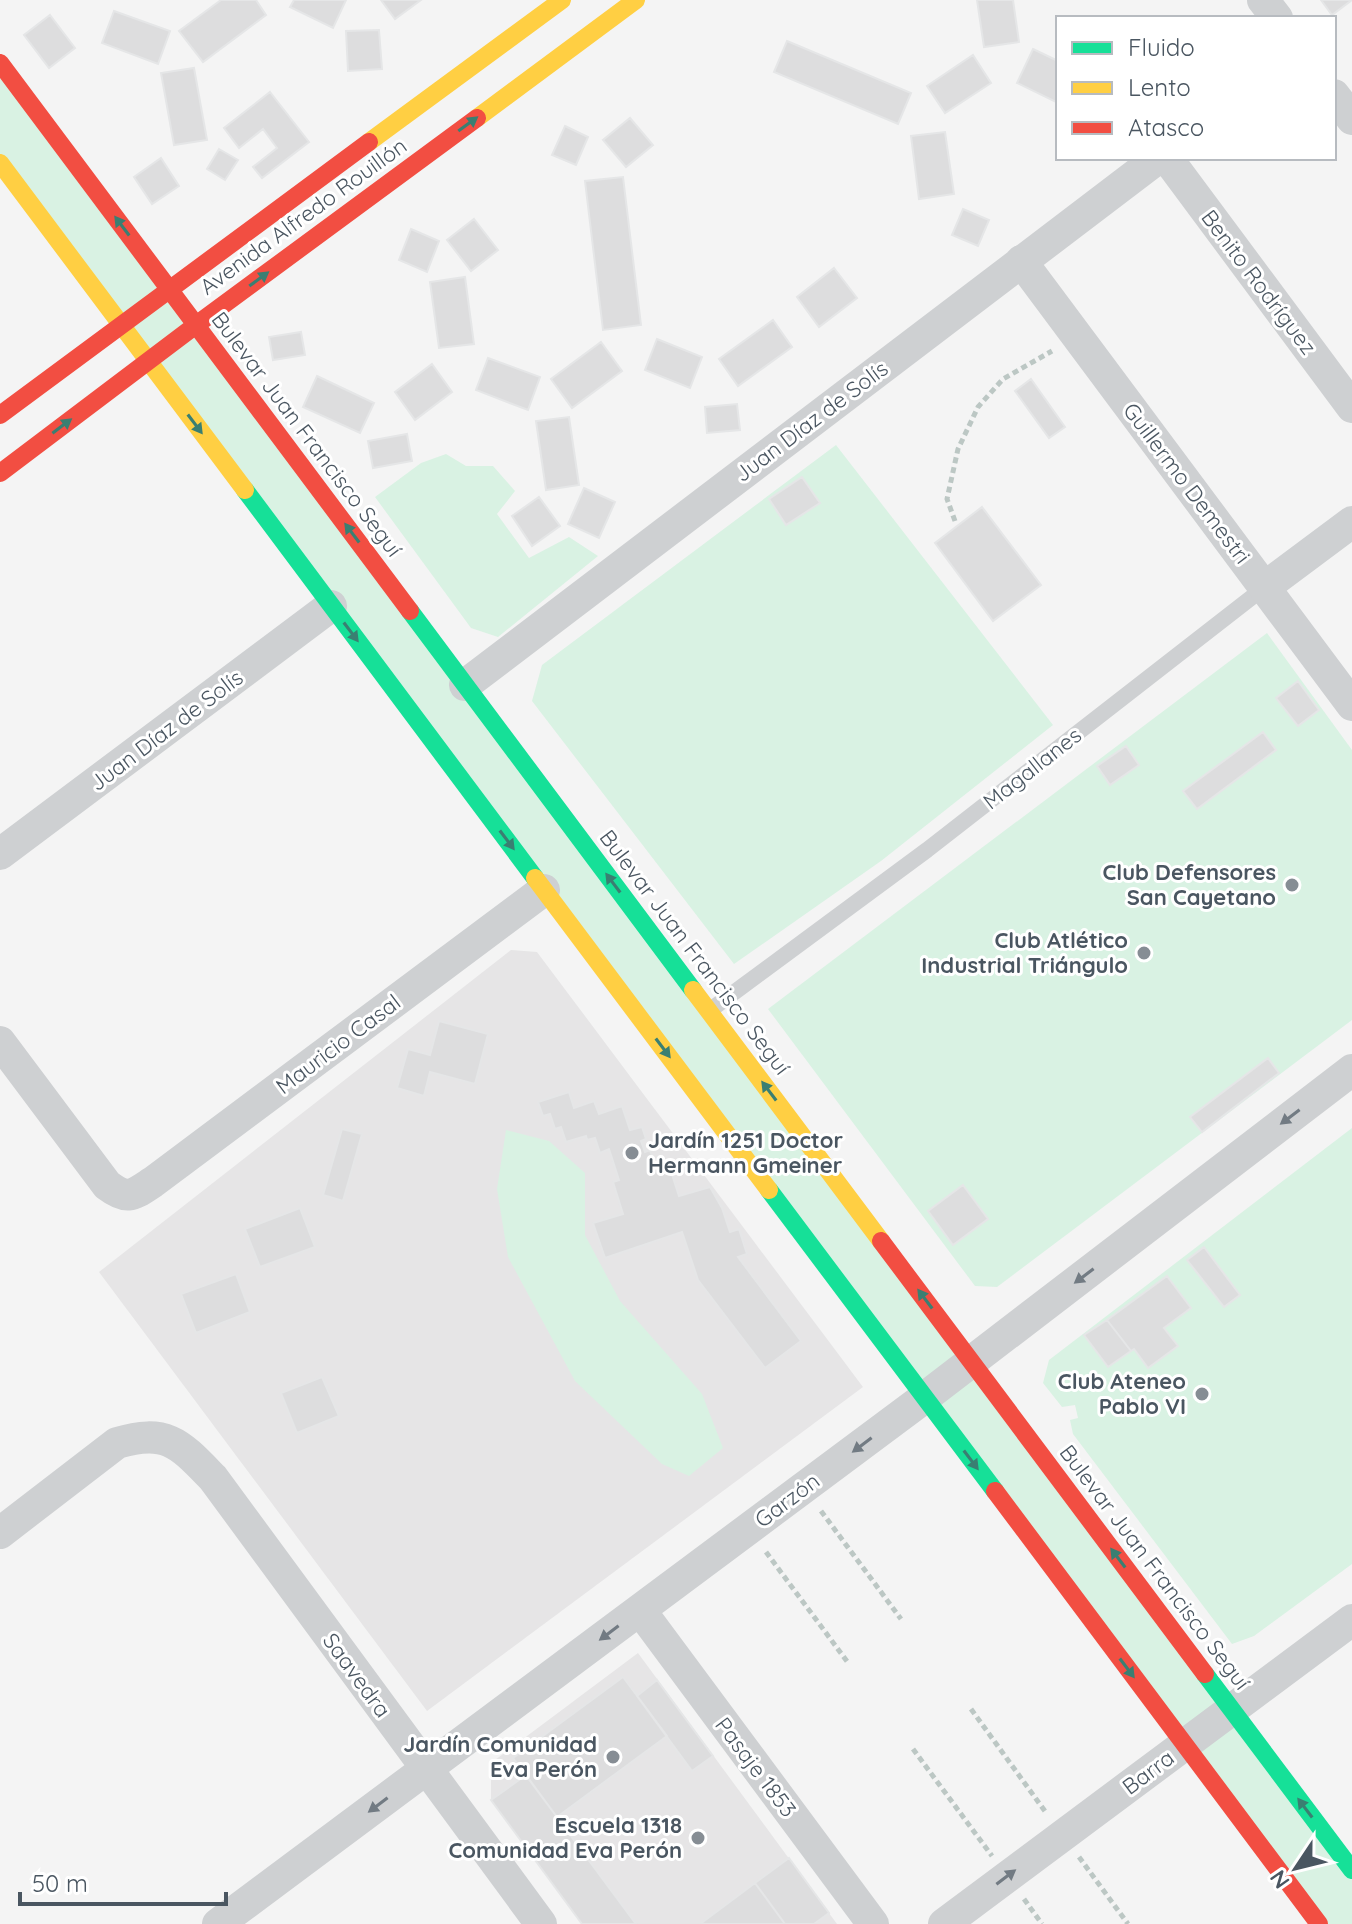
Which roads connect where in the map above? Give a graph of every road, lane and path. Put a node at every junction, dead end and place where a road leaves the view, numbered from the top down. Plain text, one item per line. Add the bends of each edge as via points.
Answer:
1 (562, 0) edge
2 (636, 0) edge
3 (1263, 0) edge
4 (1275, 16) edge
5 (0, 63) edge
6 (1336, 98) edge
7 (1352, 119) edge
8 (1155, 160) edge
9 (1168, 160) edge
10 (0, 163) edge
11 (1021, 261) junction
12 (168, 289) junction
13 (121, 325) junction
14 (196, 325) junction
15 (1074, 331) junction
16 (149, 361) junction
17 (1352, 407) edge
18 (0, 415) edge
19 (0, 473) edge
20 (955, 521) dead end
21 (1352, 522) edge
22 (1265, 587) junction
23 (331, 606) junction
24 (465, 685) junction
25 (1352, 705) edge
26 (0, 854) edge
27 (544, 890) junction
28 (709, 1011) junction
29 (0, 1042) edge
30 (1352, 1070) edge
31 (971, 1362) junction
32 (924, 1398) junction
33 (803, 1488) junction
34 (748, 1529) junction
35 (0, 1533) edge
36 (640, 1610) junction
37 (901, 1619) dead end
38 (1352, 1620) edge
39 (849, 1664) dead end
40 (1232, 1710) junction
41 (1184, 1744) junction
42 (913, 1749) dead end
43 (426, 1769) junction
44 (1352, 1870) edge
45 (1007, 1877) junction
46 (218, 1924) edge
47 (541, 1924) edge
48 (873, 1924) edge
49 (944, 1924) edge
50 (1042, 1924) edge
51 (1319, 1924) edge

1 - 12 main road, Avenida Alfredo Rouillón
14 -> 2 main road, Avenida Alfredo Rouillón
3 - 4 street
12 -> 5 main road, Bulevar Juan Francisco Seguí
6 - 7 street
8 - 11 street, Juan Díaz de Solís
9 - 17 street, Benito Rodríguez
10 - 13 main road
11 - 15 street, Guillermo Demestri
11 - 24 street, Juan Díaz de Solís
12 - 13 main road, Avenida Alfredo Rouillón
12 - 14 main road, Bulevar Juan Francisco Seguí
13 - 16 main road
13 - 18 main road, Avenida Alfredo Rouillón
14 - 16 main road, Avenida Alfredo Rouillón
24 -> 14 main road, Bulevar Juan Francisco Seguí
15 - 20 path via 1051,353 1003,379 978,407 958,449 947,499
15 - 22 street, Guillermo Demestri
19 -> 16 main road, Avenida Alfredo Rouillón
16 -> 23 main road
21 - 22 street, Magallanes
22 - 25 street, Guillermo Demestri
22 - 28 lane, Magallanes via 927,850
23 - 26 street, Juan Díaz de Solís
23 -> 27 main road
28 -> 24 main road, Bulevar Juan Francisco Seguí
27 - 29 street, Mauricio Casal via 131,1195 107,1185
27 -> 32 main road
31 -> 28 main road, Bulevar Juan Francisco Seguí
30 -> 31 street, Garzón
31 - 32 street, Garzón
40 -> 31 main road, Bulevar Juan Francisco Seguí
32 -> 33 street, Garzón
32 -> 41 main road
33 - 34 street, Garzón
33 - 37 path
34 - 36 street, Garzón
34 - 39 path
35 - 43 street, Saavedra via 117,1443 162,1437 186,1450 213,1478
36 -> 43 street, Garzón
36 - 48 street, Pasaje 1853
38 - 40 street, Barra
40 - 41 street, Barra
44 -> 40 main road, Bulevar Juan Francisco Seguí
41 - 45 street, Barra
41 - 51 main road
42 - 45 path
43 -> 46 street, Garzón
43 - 47 street, Saavedra
49 -> 45 street, Barra
45 - 50 path

